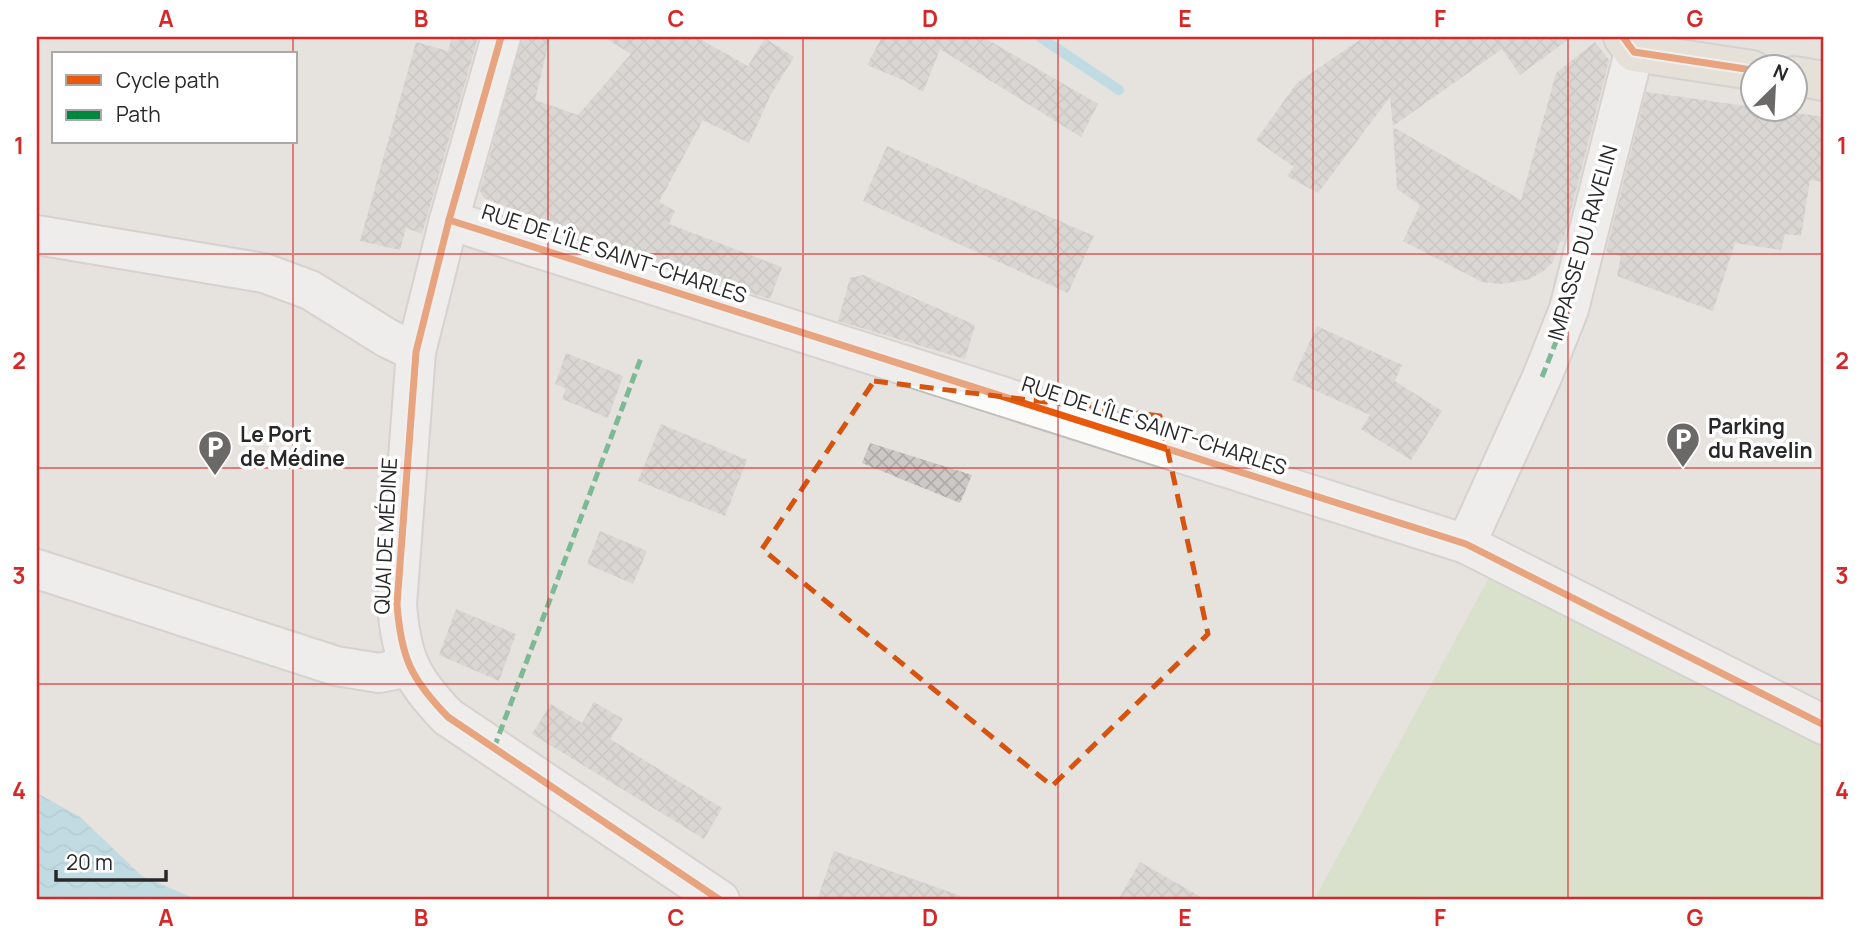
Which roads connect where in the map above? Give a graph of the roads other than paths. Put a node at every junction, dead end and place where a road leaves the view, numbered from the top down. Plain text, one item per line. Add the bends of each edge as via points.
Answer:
1 (500, 37) edge
2 (1628, 44) edge
3 (1738, 67) edge
4 (449, 220) junction
5 (37, 235) edge
6 (415, 352) junction
7 (1466, 544) junction
8 (37, 569) edge
9 (409, 667) junction
10 (1824, 725) edge
11 (720, 900) edge

1 - 4 street, QUAI DE MÉDINE
2 - 3 main road
2 - 7 street, IMPASSE DU RAVELIN via 1569,309
4 - 6 street, QUAI DE MÉDINE
4 - 7 street, RUE DE L'ÎLE SAINT-CHARLES
5 - 6 street via 264,273 310,290
6 - 9 street, QUAI DE MÉDINE via 397,604 399,635
7 - 10 street, RUE DE L'ÎLE SAINT-CHARLES
8 - 9 street via 336,666 379,673
9 - 11 street, QUAI DE MÉDINE via 448,718

